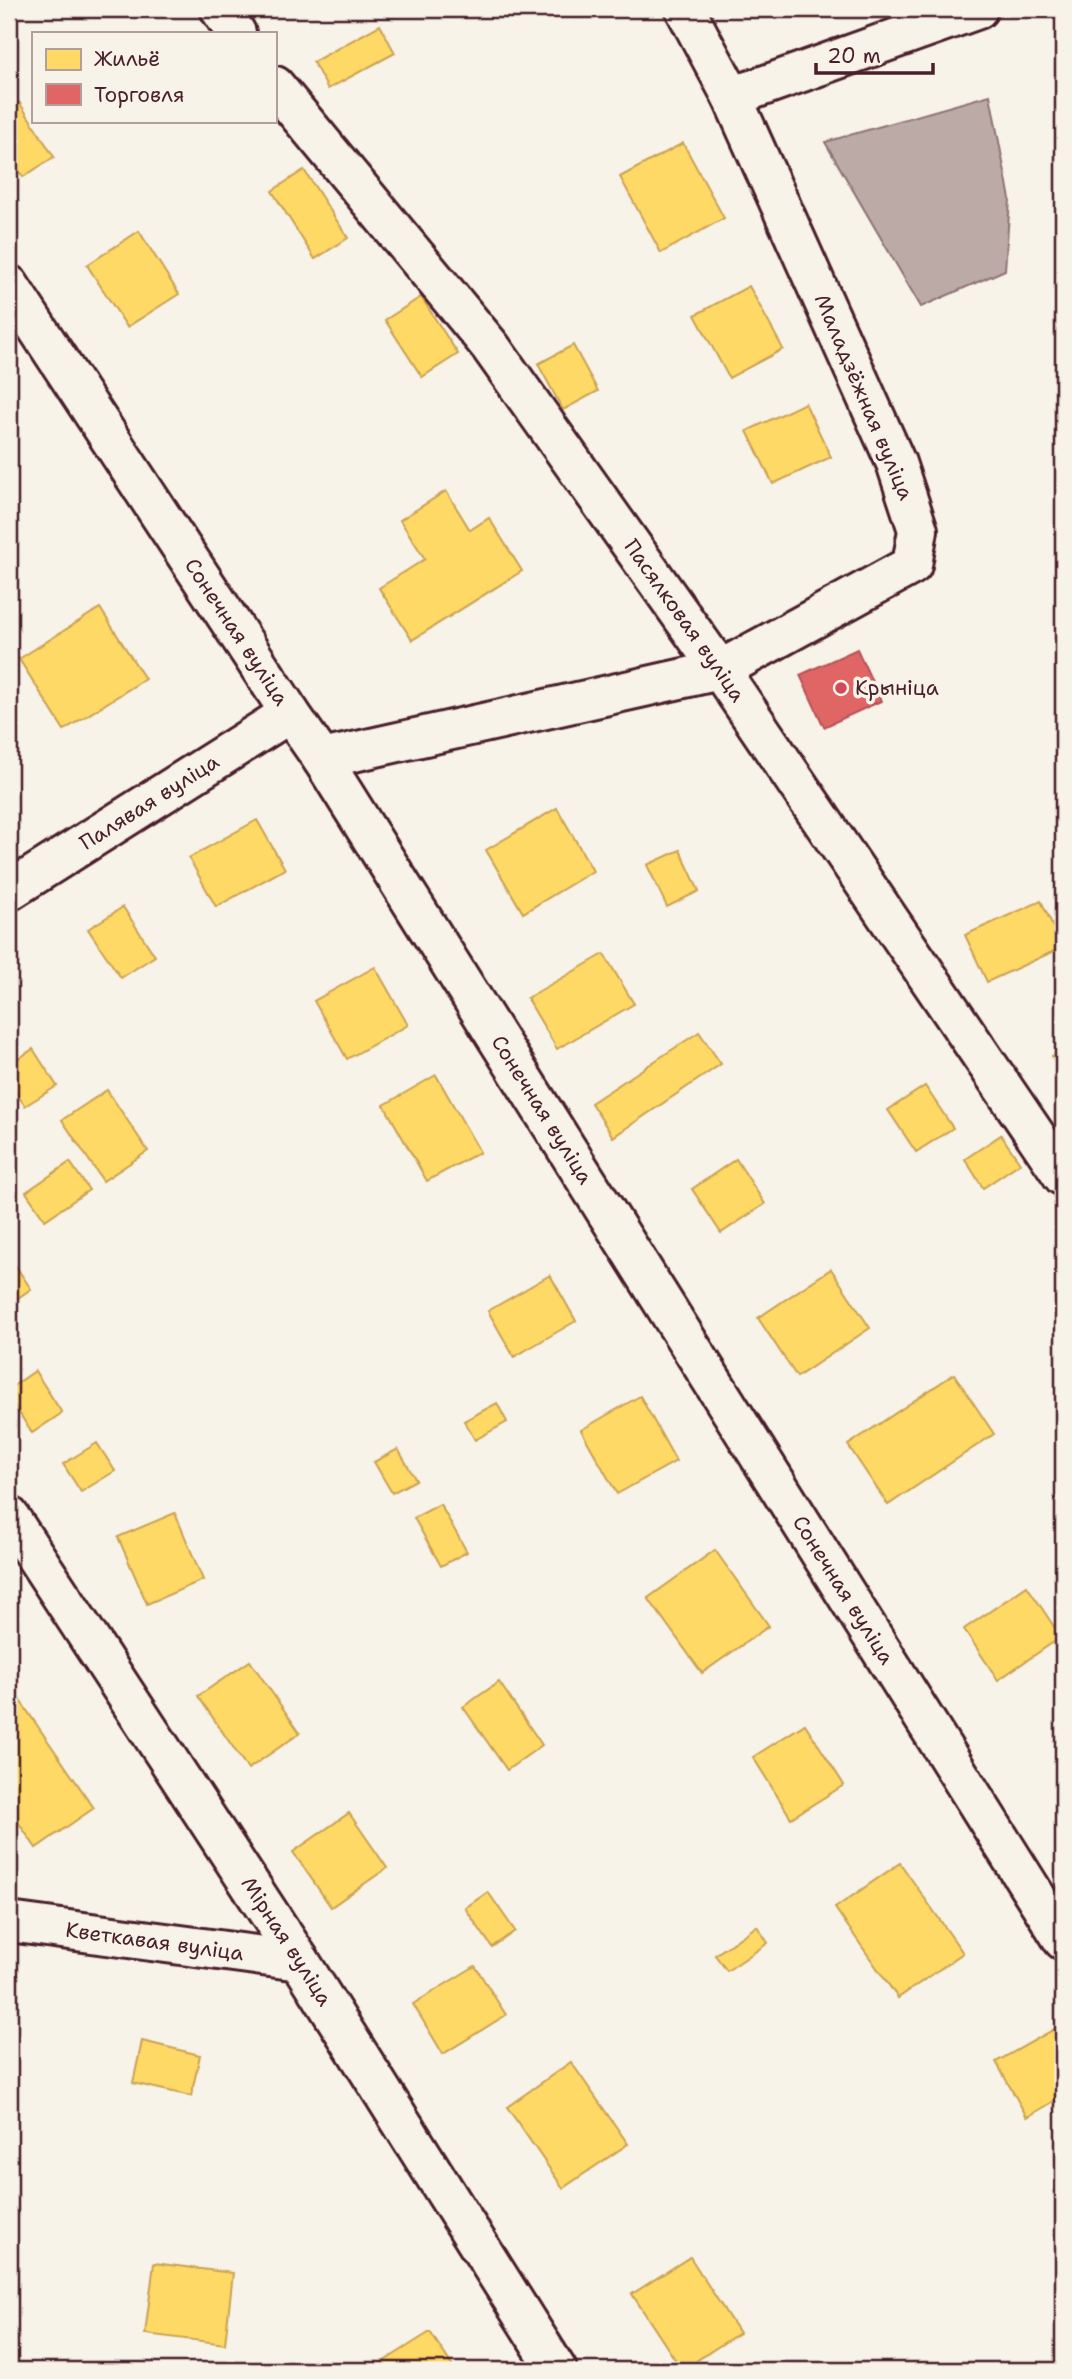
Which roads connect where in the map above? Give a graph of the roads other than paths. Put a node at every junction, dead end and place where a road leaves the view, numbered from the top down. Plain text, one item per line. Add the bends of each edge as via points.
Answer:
1 (220, 9) edge
2 (685, 9) edge
3 (978, 9) edge
4 (235, 32) edge
5 (276, 87) edge
6 (732, 96) junction
7 (9, 285) edge
8 (720, 670) junction
9 (290, 713) junction
10 (322, 759) junction
11 (9, 891) edge
12 (1063, 1176) edge
13 (9, 1516) edge
14 (9, 1922) edge
15 (1063, 1940) edge
16 (300, 1961) junction
17 (557, 2370) edge

1 - 4 street
2 - 6 street, Маладзёжная вуліца
3 - 6 street
5 - 8 street, Пасялковая вуліца via 490,346
6 - 8 street, Маладзёжная вуліца via 896,463 918,530 912,565
7 - 9 street, Сонечная вуліца
8 - 10 street, Маладзёжная вуліца
8 - 12 street, Пасялковая вуліца
9 - 10 street, Сонечная вуліца
9 - 11 street, Палявая вуліца
10 - 15 street, Сонечная вуліца
13 - 16 street, Мірная вуліца
14 - 16 street, Кветкавая вуліца
16 - 17 street, Мірная вуліца

